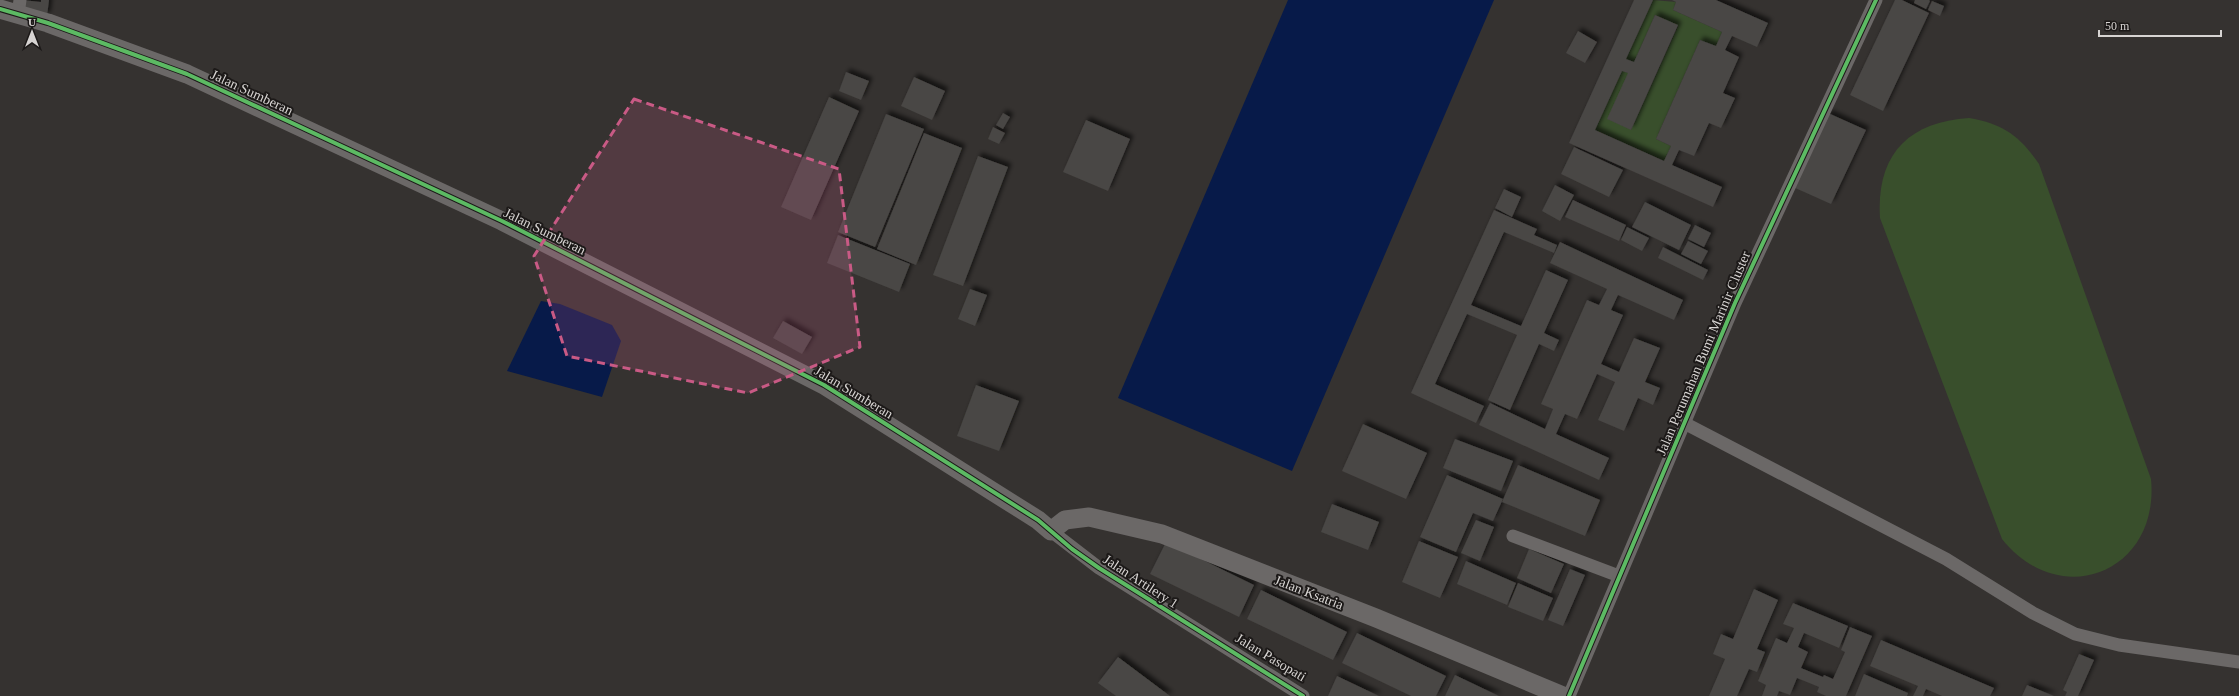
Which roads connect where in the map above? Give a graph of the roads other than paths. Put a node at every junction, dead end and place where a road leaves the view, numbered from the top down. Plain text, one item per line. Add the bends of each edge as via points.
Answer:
1 (1876, 0) edge
2 (13, 8) edge
3 (1686, 424) junction
4 (1051, 531) junction
5 (1513, 536) dead end
6 (1619, 576) junction
7 (1221, 646) joint
8 (2239, 662) edge
9 (1303, 696) edge
10 (1563, 696) edge
11 (1569, 696) edge

1 - 3 street, Jalan Perumahan Bumi Marinir Cluster via 1757,254
2 - 4 street, Jalan Sumberan via 187,74 540,240 824,385 1038,520
3 - 6 street, Jalan Perumahan Bumi Marinir Cluster
3 - 8 street, Jalan Perumahan Bumi Marinir Cluster via 1946,559 1985,585 2075,634 2119,645
4 - 7 street, Jalan Artilery 1 via 1099,568
4 - 10 street, Jalan Ksatria via 1065,520 1089,517 1162,534 1376,618
5 - 6 street
6 - 11 street, Jalan Perumahan Bumi Marinir Cluster
7 - 9 street, Jalan Pasopati

